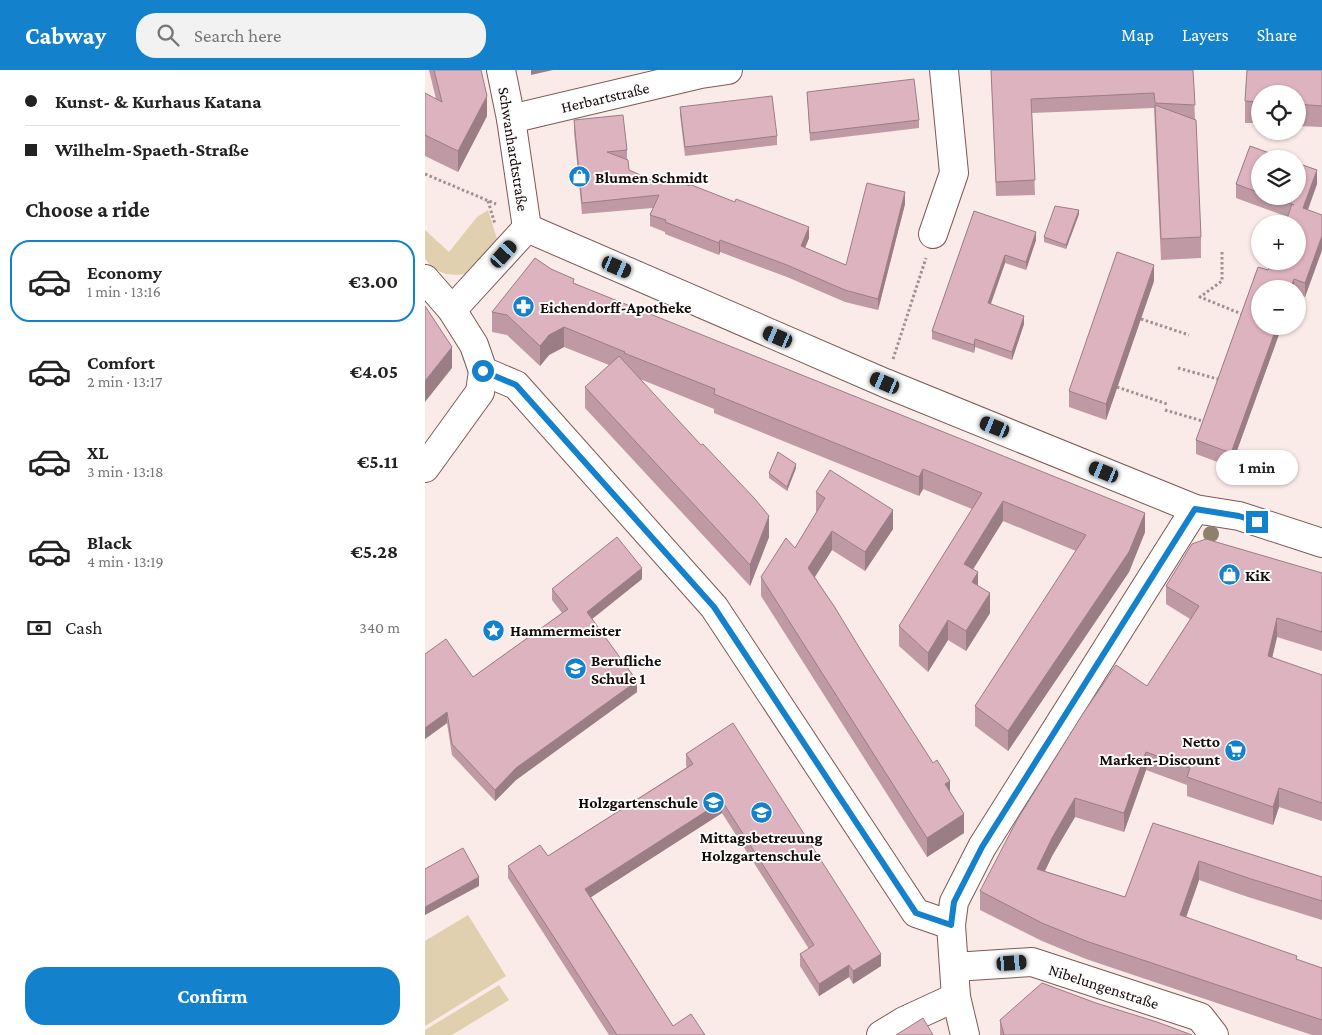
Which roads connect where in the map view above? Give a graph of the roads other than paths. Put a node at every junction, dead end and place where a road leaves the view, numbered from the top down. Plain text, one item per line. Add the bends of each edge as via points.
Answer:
1 (501, 70) edge
2 (727, 70) edge
3 (945, 70) edge
4 (511, 118) junction
5 (527, 228) junction
6 (933, 234) road end
7 (425, 279) edge
8 (452, 310) junction
9 (483, 371) junction
10 (425, 468) edge
11 (1195, 509) junction
12 (1322, 543) edge
13 (951, 925) junction
14 (954, 967) junction
15 (956, 997) junction
16 (881, 1035) edge
17 (965, 1035) edge
18 (1214, 1035) edge

1 - 4 street, Schwanhardtstraße
2 - 4 street, Herbartstraße
3 - 6 street via 954,173
4 - 5 street, Schwanhardtstraße
5 - 8 street
5 - 11 street via 885,383
7 - 8 street
8 - 9 street via 474,345
9 - 10 street via 479,392
9 - 13 street via 516,385 714,607 916,913
11 - 12 street via 1239,516
11 - 13 street via 982,847 954,902
13 - 14 street
14 - 15 street
14 - 18 street, Nibelungenstraße via 1032,962 1200,1017
15 - 16 street
15 - 17 street

